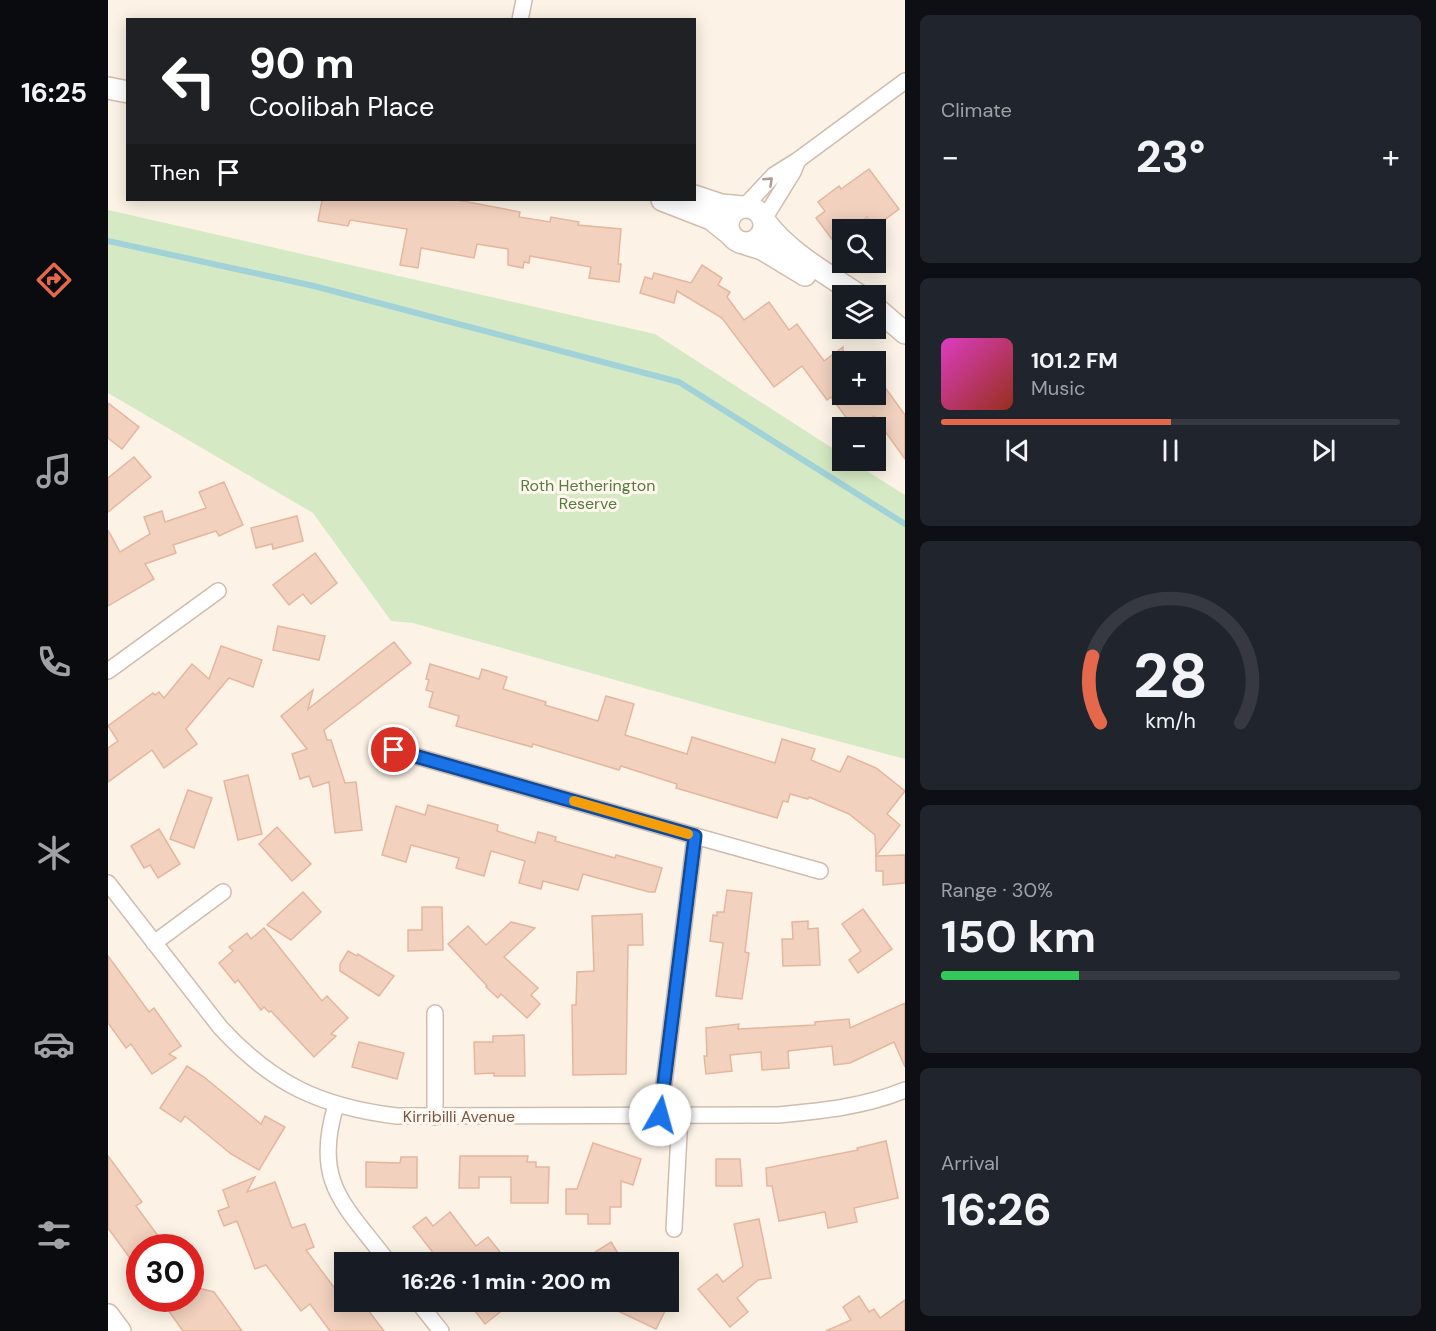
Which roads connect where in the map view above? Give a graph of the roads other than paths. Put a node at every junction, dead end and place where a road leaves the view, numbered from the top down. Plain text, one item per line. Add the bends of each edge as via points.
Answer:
1 (524, 0) edge
2 (520, 18) edge
3 (905, 81) edge
4 (108, 88) edge
5 (126, 92) edge
6 (798, 160) junction
7 (696, 197) edge
8 (665, 201) edge
9 (744, 207) junction
10 (764, 220) junction
11 (738, 239) junction
12 (844, 285) edge
13 (832, 293) edge
14 (886, 317) edge
15 (886, 324) edge
16 (905, 334) edge
17 (218, 591) dead end
18 (108, 671) edge
19 (394, 750) dead end
20 (695, 836) junction
21 (820, 871) dead end
22 (108, 883) edge
23 (223, 892) dead end
24 (154, 943) junction
25 (435, 1013) dead end
26 (905, 1090) edge
27 (336, 1106) junction
28 (660, 1115) junction
29 (680, 1115) junction
30 (435, 1117) junction
31 (674, 1229) dead end
32 (381, 1252) edge
33 (426, 1312) edge
34 (108, 1315) edge
35 (120, 1331) edge
36 (441, 1331) edge

1 - 2 street
3 - 6 street
4 - 5 main road
9 -> 6 street via 774,175
6 - 10 street
7 - 9 main road
8 - 11 main road via 711,219
9 - 10 main road via 756,209
9 - 11 main road via 733,212 728,223
10 - 11 main road via 757,240
10 - 12 main road via 797,254
11 - 13 main road via 762,249
14 - 16 main road
15 - 16 main road
17 - 18 street
19 - 20 street
20 - 21 street
20 - 28 street
22 - 24 street, Kirribilli Avenue
23 - 24 street
24 - 27 street, Kirribilli Avenue via 220,1027 255,1062 297,1090
25 - 30 street
26 - 29 street, Kirribilli Avenue via 816,1112
27 - 30 street, Kirribilli Avenue via 397,1116
27 - 32 street via 327,1142 332,1183
28 - 29 street, Kirribilli Avenue
28 - 30 street, Kirribilli Avenue
29 - 31 street
33 - 36 street
34 - 35 main road

